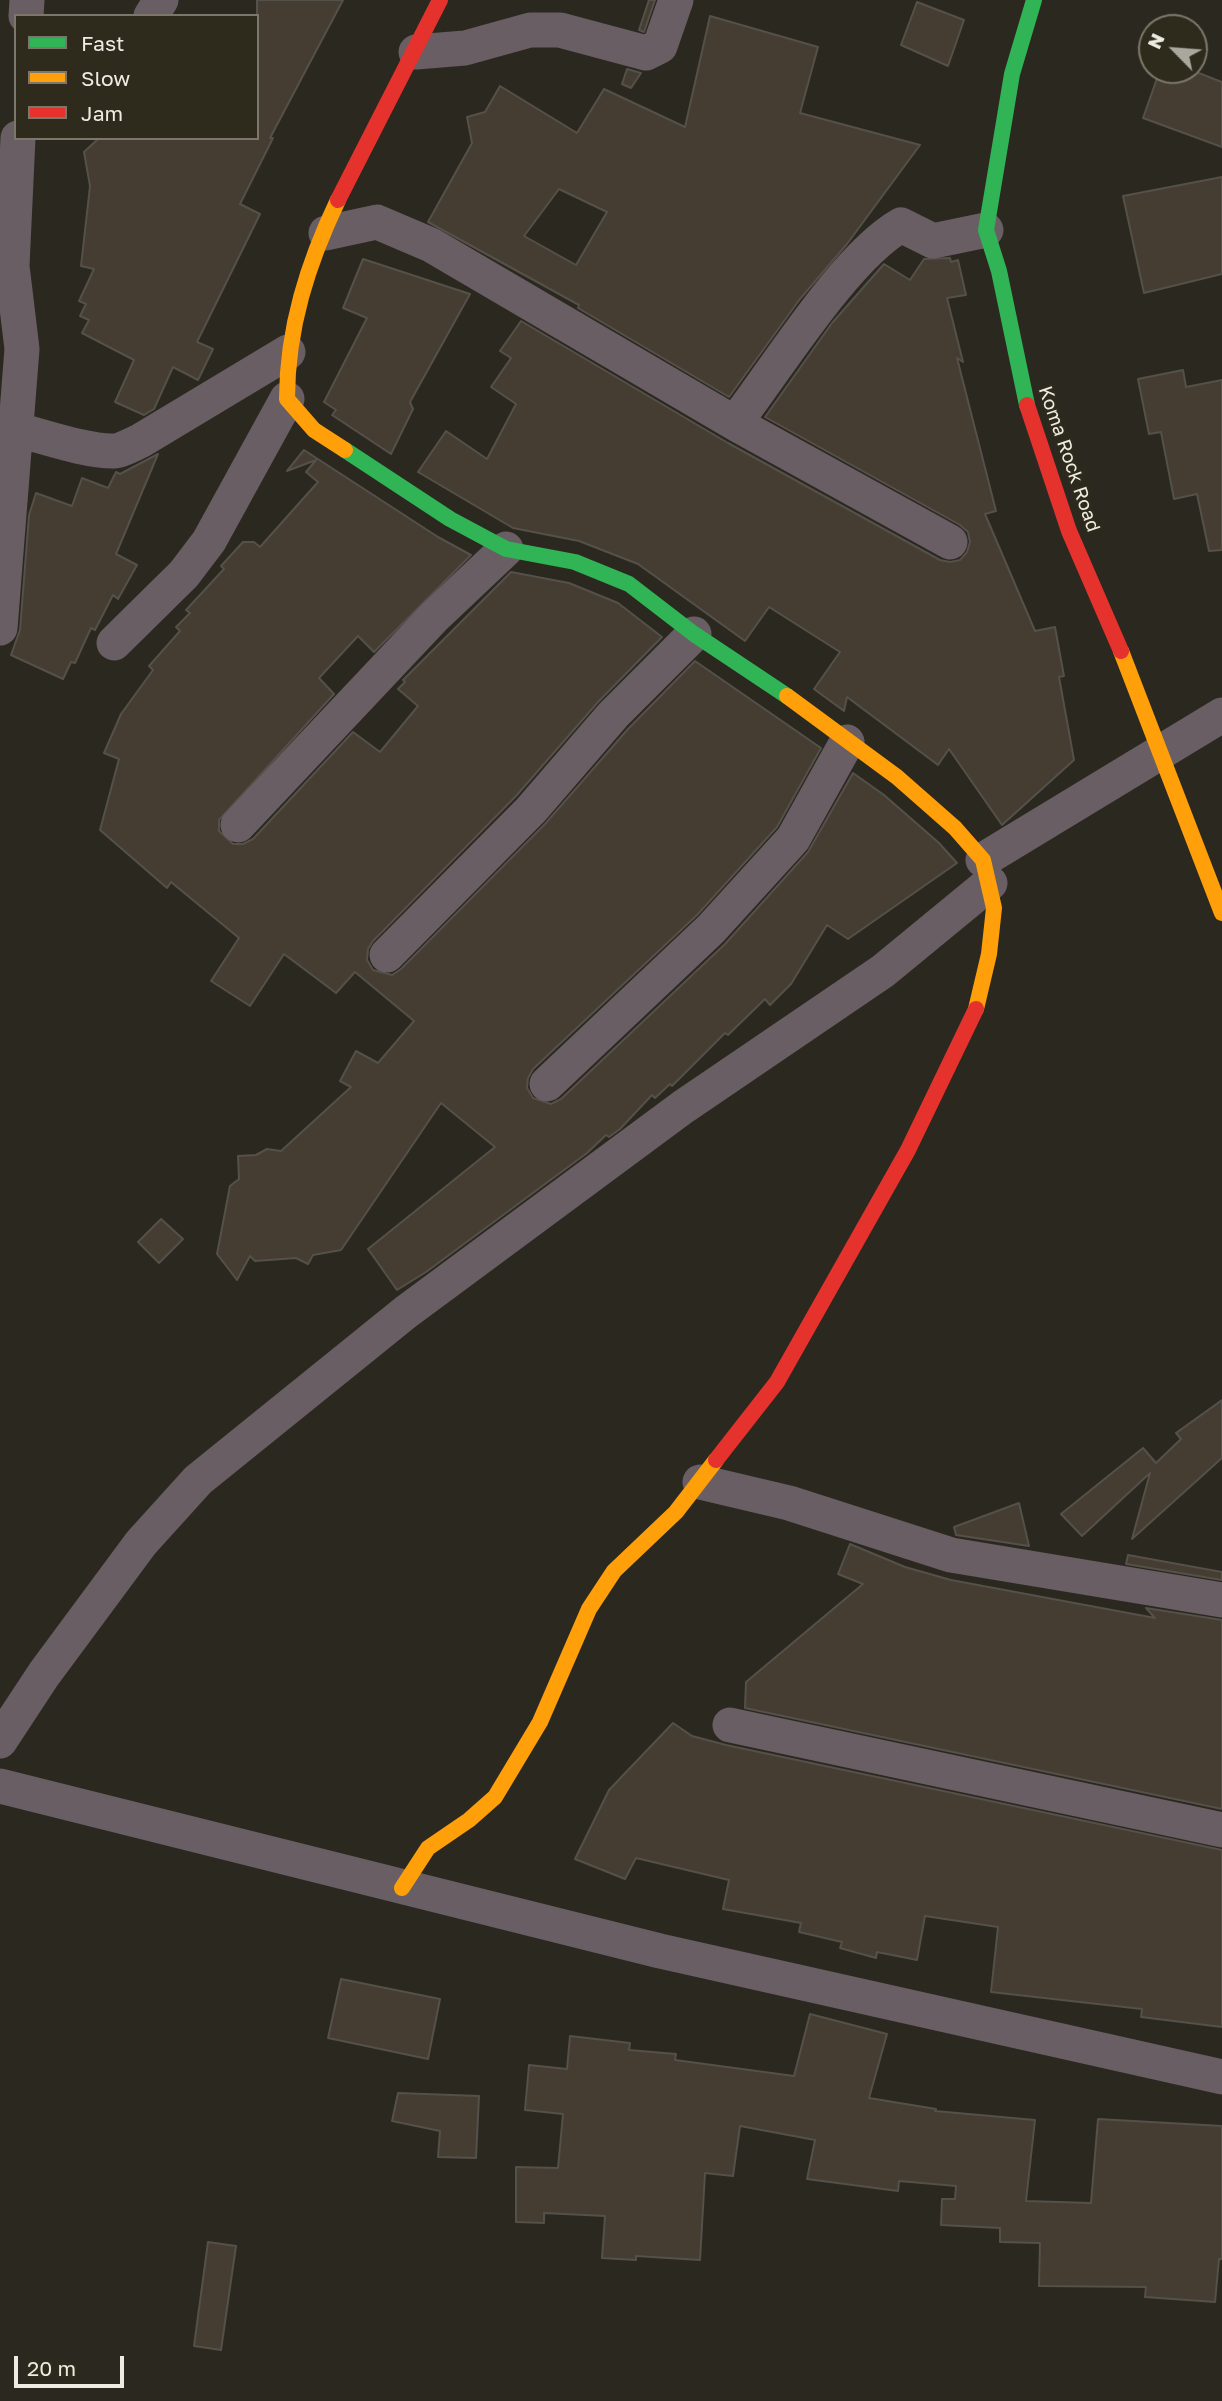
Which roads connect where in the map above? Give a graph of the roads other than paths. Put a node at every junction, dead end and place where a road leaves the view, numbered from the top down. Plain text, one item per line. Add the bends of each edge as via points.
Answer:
1 (440, 0) edge
2 (676, 0) edge
3 (1034, 0) edge
4 (416, 51) junction
5 (18, 140) edge
6 (986, 230) junction
7 (326, 233) junction
8 (288, 352) junction
9 (287, 399) junction
10 (738, 425) junction
11 (18, 430) junction
12 (950, 542) dead end
13 (506, 550) junction
14 (0, 628) edge
15 (694, 634) junction
16 (114, 643) dead end
17 (1222, 715) edge
18 (848, 742) junction
19 (1161, 753) junction
20 (238, 825) dead end
21 (986, 872) junction
22 (1222, 914) edge
23 (387, 955) dead end
24 (547, 1084) dead end
25 (700, 1482) junction
26 (1222, 1600) edge
27 (730, 1725) dead end
28 (0, 1741) edge
29 (0, 1786) edge
30 (1222, 1830) edge
31 (402, 1888) junction
32 (1222, 2077) edge

1 - 4 street
2 - 4 street via 660,46 646,53 560,30 530,30 465,48
3 - 6 street, Koma Rock Road via 1012,74
4 - 7 street via 360,156
5 - 11 street via 12,266 22,349
6 - 10 street via 933,241 901,225 888,233 821,308
6 - 19 street, Koma Rock Road via 1030,418 1069,531
7 - 8 street via 303,290
7 - 10 street via 377,222 431,245
8 - 9 street
8 - 11 street via 122,449
9 - 13 street via 314,430
9 - 16 street via 209,541 184,574
10 - 12 street
11 - 14 street
13 - 15 street via 604,572 629,584
13 - 20 street via 380,673
15 - 18 street
15 - 23 street via 613,715 531,810
17 - 19 street
18 - 21 street via 936,811
18 - 24 street via 793,839 711,929
19 - 21 street
19 - 22 street, Koma Rock Road
21 - 25 street via 994,908 975,1015 908,1150 777,1382
21 - 28 street via 883,971 684,1107 406,1312 198,1480 141,1543
25 - 26 street via 789,1503 951,1555
25 - 31 street via 676,1512 614,1571 589,1609 540,1722 495,1797 428,1848
27 - 30 street
29 - 31 street
31 - 32 street

